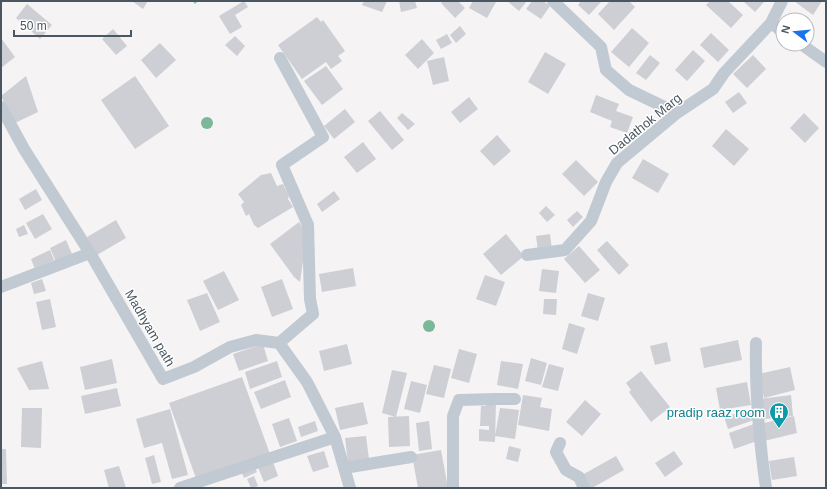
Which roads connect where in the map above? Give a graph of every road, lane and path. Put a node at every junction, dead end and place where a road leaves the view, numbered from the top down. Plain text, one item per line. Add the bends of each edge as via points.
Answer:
1 (554, 1) edge
2 (782, 1) edge
3 (771, 23) junction
4 (775, 26) edge
5 (812, 52) edge
6 (280, 58) dead end
7 (826, 62) edge
8 (1, 107) edge
9 (677, 113) junction
10 (90, 253) junction
11 (527, 255) dead end
12 (1, 287) edge
13 (756, 342) dead end
14 (279, 343) junction
15 (515, 400) dead end
16 (335, 437) junction
17 (560, 443) dead end
18 (411, 456) dead end
19 (344, 468) junction
20 (180, 488) edge
21 (350, 488) edge
22 (453, 488) edge
23 (584, 488) edge
24 (766, 488) edge

1 - 9 street via 601,47 606,70 629,90
2 - 3 street, Dadathok Marg
3 - 4 street
3 - 9 street, Dadathok Marg via 724,73 713,89
5 - 7 street
6 - 14 street via 323,137 282,165 308,225 310,299 313,314
8 - 10 street, Madhyam path via 24,149
9 - 11 street, Dadathok Marg via 617,163 606,182 591,221 565,250
10 - 12 street
10 - 14 street, Madhyam path via 163,379 194,367 230,347 256,340
13 - 24 street via 758,414
14 - 16 street via 306,382
15 - 22 street via 459,400 453,416
16 - 19 street
16 - 20 street
17 - 23 street via 556,452 566,470 580,477
18 - 19 street
19 - 21 street

